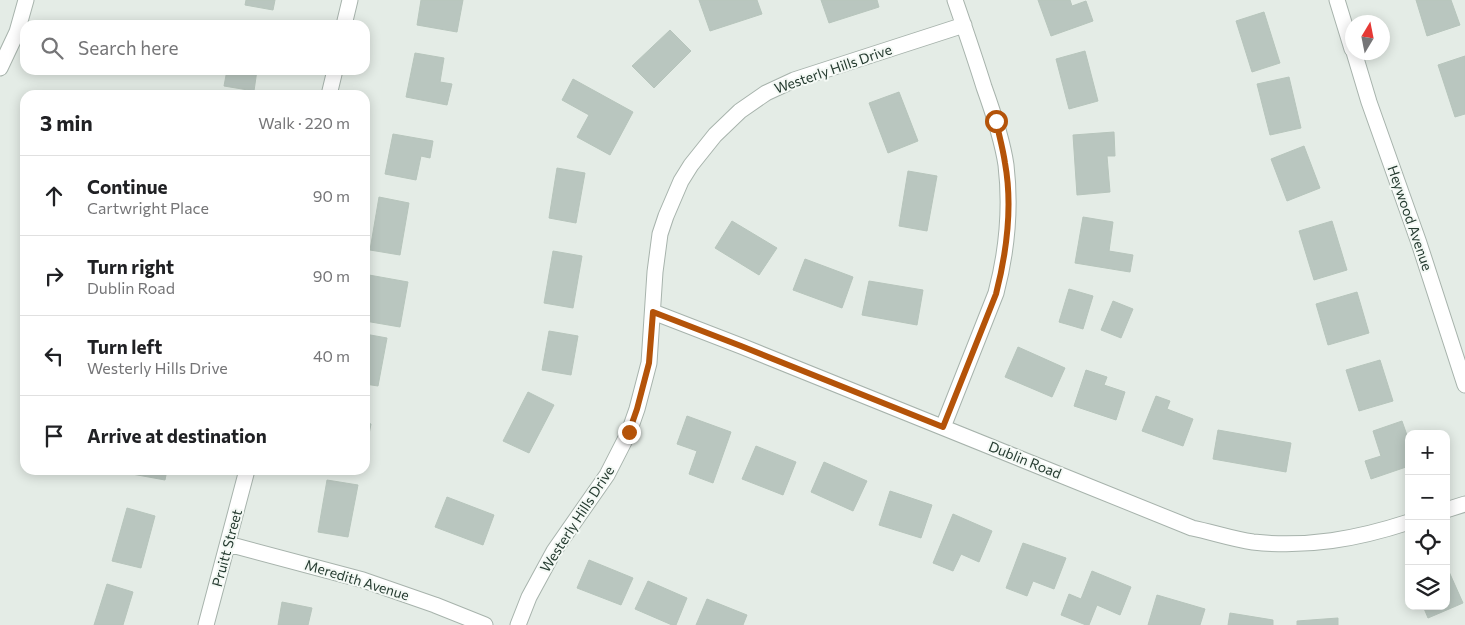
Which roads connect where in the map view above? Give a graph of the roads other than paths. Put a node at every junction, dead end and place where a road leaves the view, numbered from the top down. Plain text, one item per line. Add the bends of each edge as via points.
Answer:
1 (26, 0) edge
2 (350, 0) edge
3 (955, 0) edge
4 (1337, 0) edge
5 (20, 20) edge
6 (345, 20) edge
7 (20, 21) edge
8 (964, 25) junction
9 (1345, 26) edge
10 (1356, 60) edge
11 (0, 68) edge
12 (334, 75) edge
13 (330, 90) edge
14 (653, 312) junction
15 (1465, 385) edge
16 (943, 427) junction
17 (246, 475) edge
18 (1465, 504) edge
19 (1450, 509) edge
20 (1405, 523) edge
21 (228, 544) junction
22 (206, 625) edge
23 (484, 625) edge
24 (518, 625) edge

1 - 5 street
2 - 6 street
3 - 8 street
4 - 9 street, Heywood Avenue
7 - 11 street
8 - 14 street, Westerly Hills Drive via 794,80 766,93 740,111 714,135 681,181 660,234
8 - 16 street via 996,121 1006,164 1008,229 996,294
10 - 15 street, Heywood Avenue
12 - 13 street
14 - 16 street, Dublin Road
14 - 24 street, Westerly Hills Drive via 649,363 629,432 607,474 554,551
16 - 20 street, Dublin Road via 1192,528 1252,542 1296,544 1341,540
17 - 21 street, Pruitt Street
18 - 19 street
21 - 22 street, Pruitt Street
21 - 23 street, Meredith Avenue via 363,580

